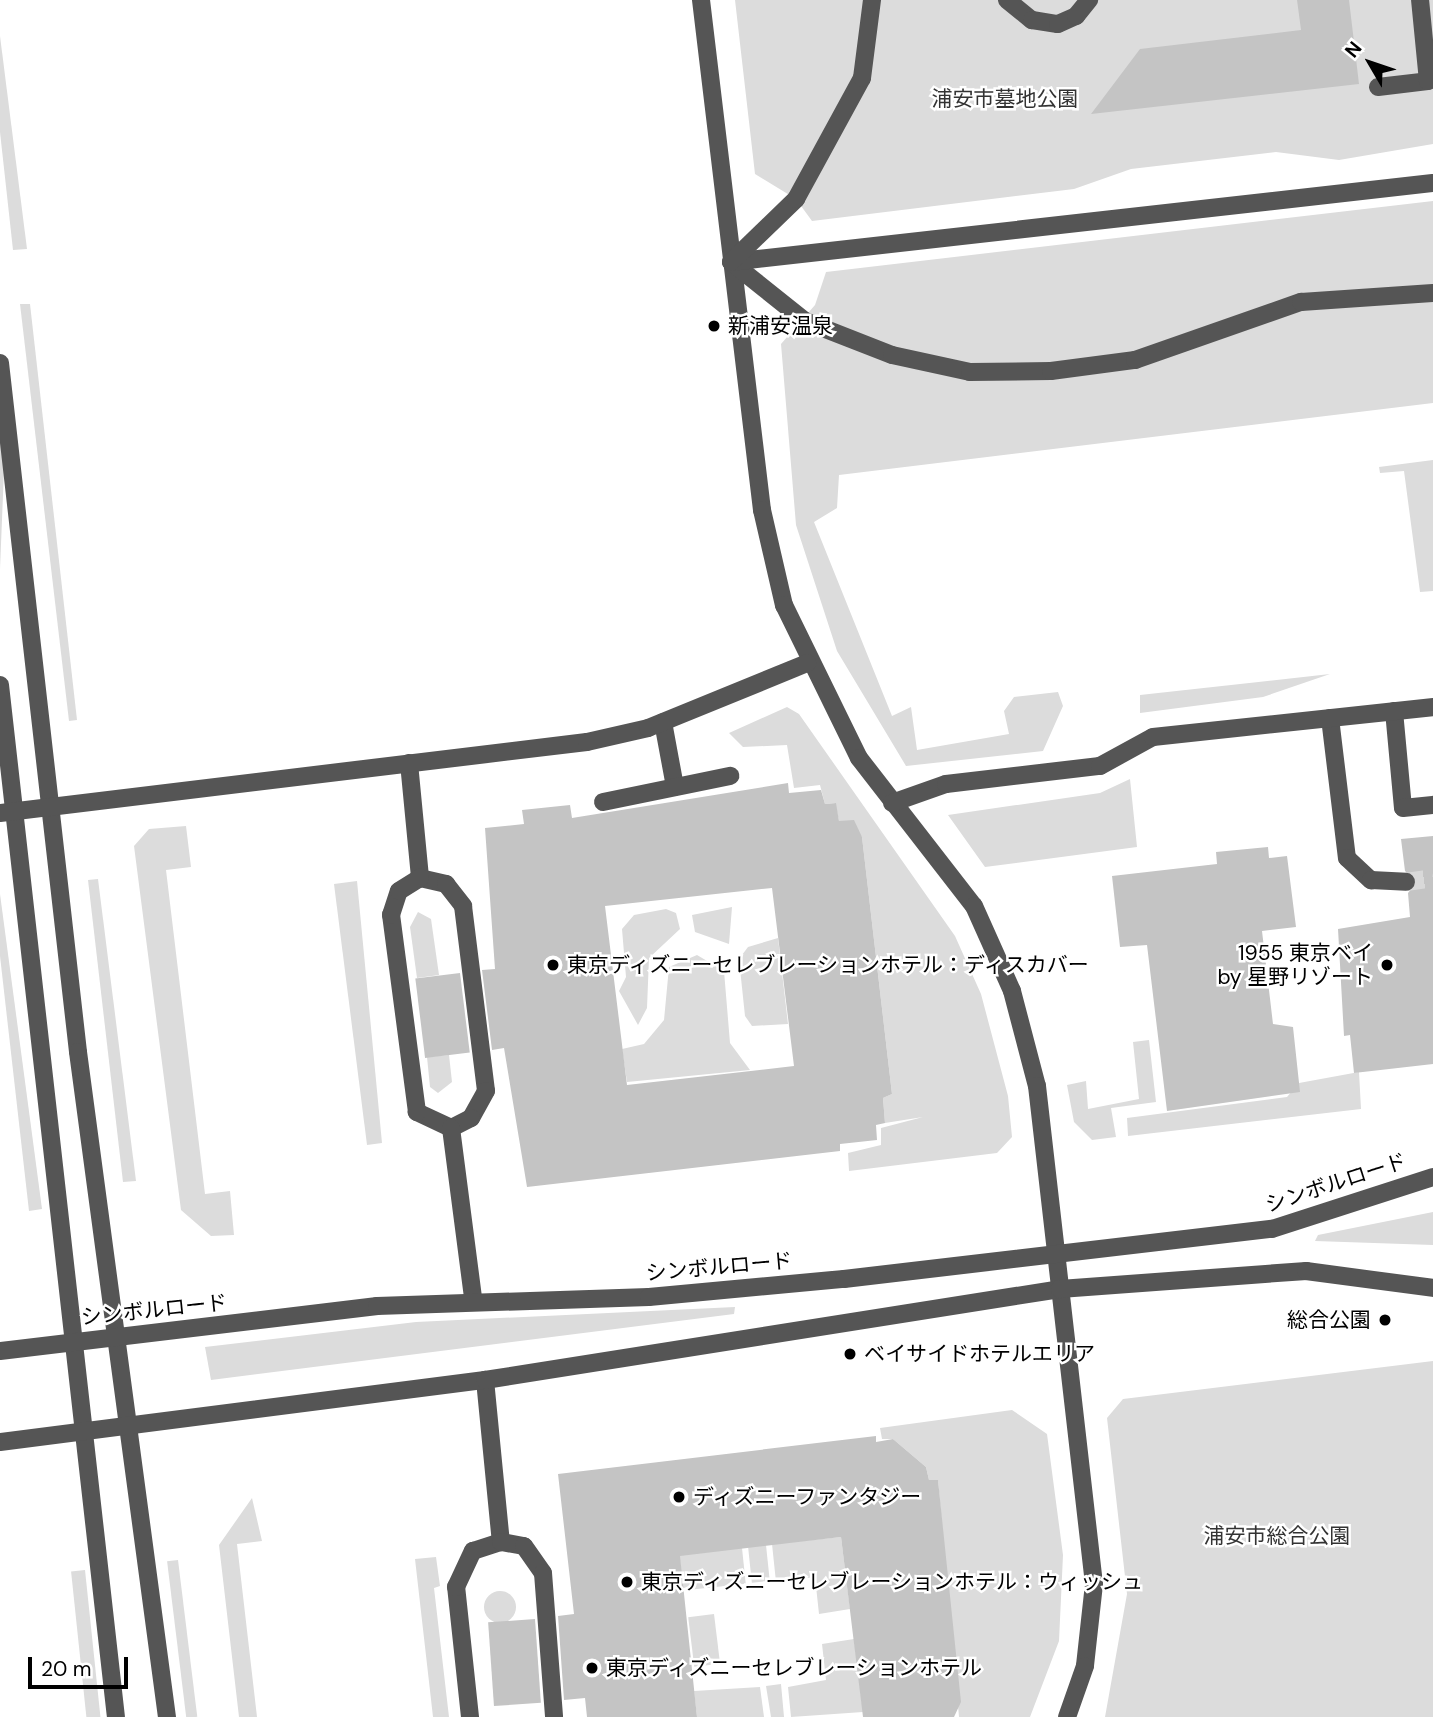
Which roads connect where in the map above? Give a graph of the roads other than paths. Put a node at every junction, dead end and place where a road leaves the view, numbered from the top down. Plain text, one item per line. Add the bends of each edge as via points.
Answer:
1 (701, 0) edge
2 (872, 0) edge
3 (1007, 0) edge
4 (1089, 0) edge
5 (1420, 0) edge
6 (1378, 87) dead end
7 (1433, 183) edge
8 (731, 262) junction
9 (1433, 293) edge
10 (0, 363) edge
11 (807, 663) junction
12 (0, 685) edge
13 (1433, 707) edge
14 (1394, 711) junction
15 (1330, 718) junction
16 (663, 722) junction
17 (409, 762) junction
18 (730, 776) dead end
19 (676, 787) junction
20 (603, 802) dead end
21 (892, 803) junction
22 (1433, 805) edge
23 (51, 807) junction
24 (7, 812) edge
25 (420, 878) junction
26 (1406, 882) tunnel mouth
27 (451, 1128) junction
28 (1433, 1177) edge
29 (1055, 1251) junction
30 (1433, 1288) edge
31 (1060, 1289) junction
32 (474, 1298) junction
33 (115, 1337) junction
34 (72, 1342) junction
35 (0, 1351) edge
36 (485, 1380) junction
37 (126, 1424) junction
38 (82, 1430) junction
39 (0, 1442) edge
40 (501, 1542) junction
41 (116, 1717) edge
42 (167, 1717) edge
43 (470, 1717) edge
44 (554, 1717) edge
45 (1066, 1717) edge

1 - 8 street
2 - 8 street via 862,78 796,199
3 - 4 street via 1032,20 1058,24 1076,16
5 - 6 street via 1429,81
7 - 8 street
8 - 9 street via 806,321 892,355 970,372 1051,371 1135,360 1301,302
8 - 11 street via 762,510 784,606
10 - 23 street
11 - 16 street
11 - 21 street via 846,737
12 - 24 street
13 - 14 street
14 - 15 street
14 - 22 street via 1403,808
15 - 21 street via 1153,737 1100,766 946,784
15 - 26 street via 1347,858 1371,880
16 - 17 street via 587,742
16 - 19 street
17 - 23 street
17 - 25 street
18 - 19 street
19 - 20 street
21 - 29 street via 974,906 1012,991 1037,1086
23 - 24 street
23 - 33 street
24 - 34 street
25 - 27 street via 399,891 391,915 404,1025 417,1112
25 - 27 street via 446,884 463,906 483,1105
27 - 32 street
28 - 29 street, シンボルロード via 1272,1230
29 - 31 street
29 - 32 street, シンボルロード via 649,1297
30 - 31 street via 1307,1271
31 - 36 street
31 - 45 street via 1094,1584 1085,1666
32 - 33 street, シンボルロード
33 - 34 street, シンボルロード
33 - 37 street
34 - 35 street, シンボルロード
34 - 38 street
36 - 37 street
36 - 40 street
37 - 38 street
37 - 42 street
38 - 39 street
38 - 41 street
40 - 43 street via 473,1551 456,1587
40 - 44 street via 524,1546 543,1573

